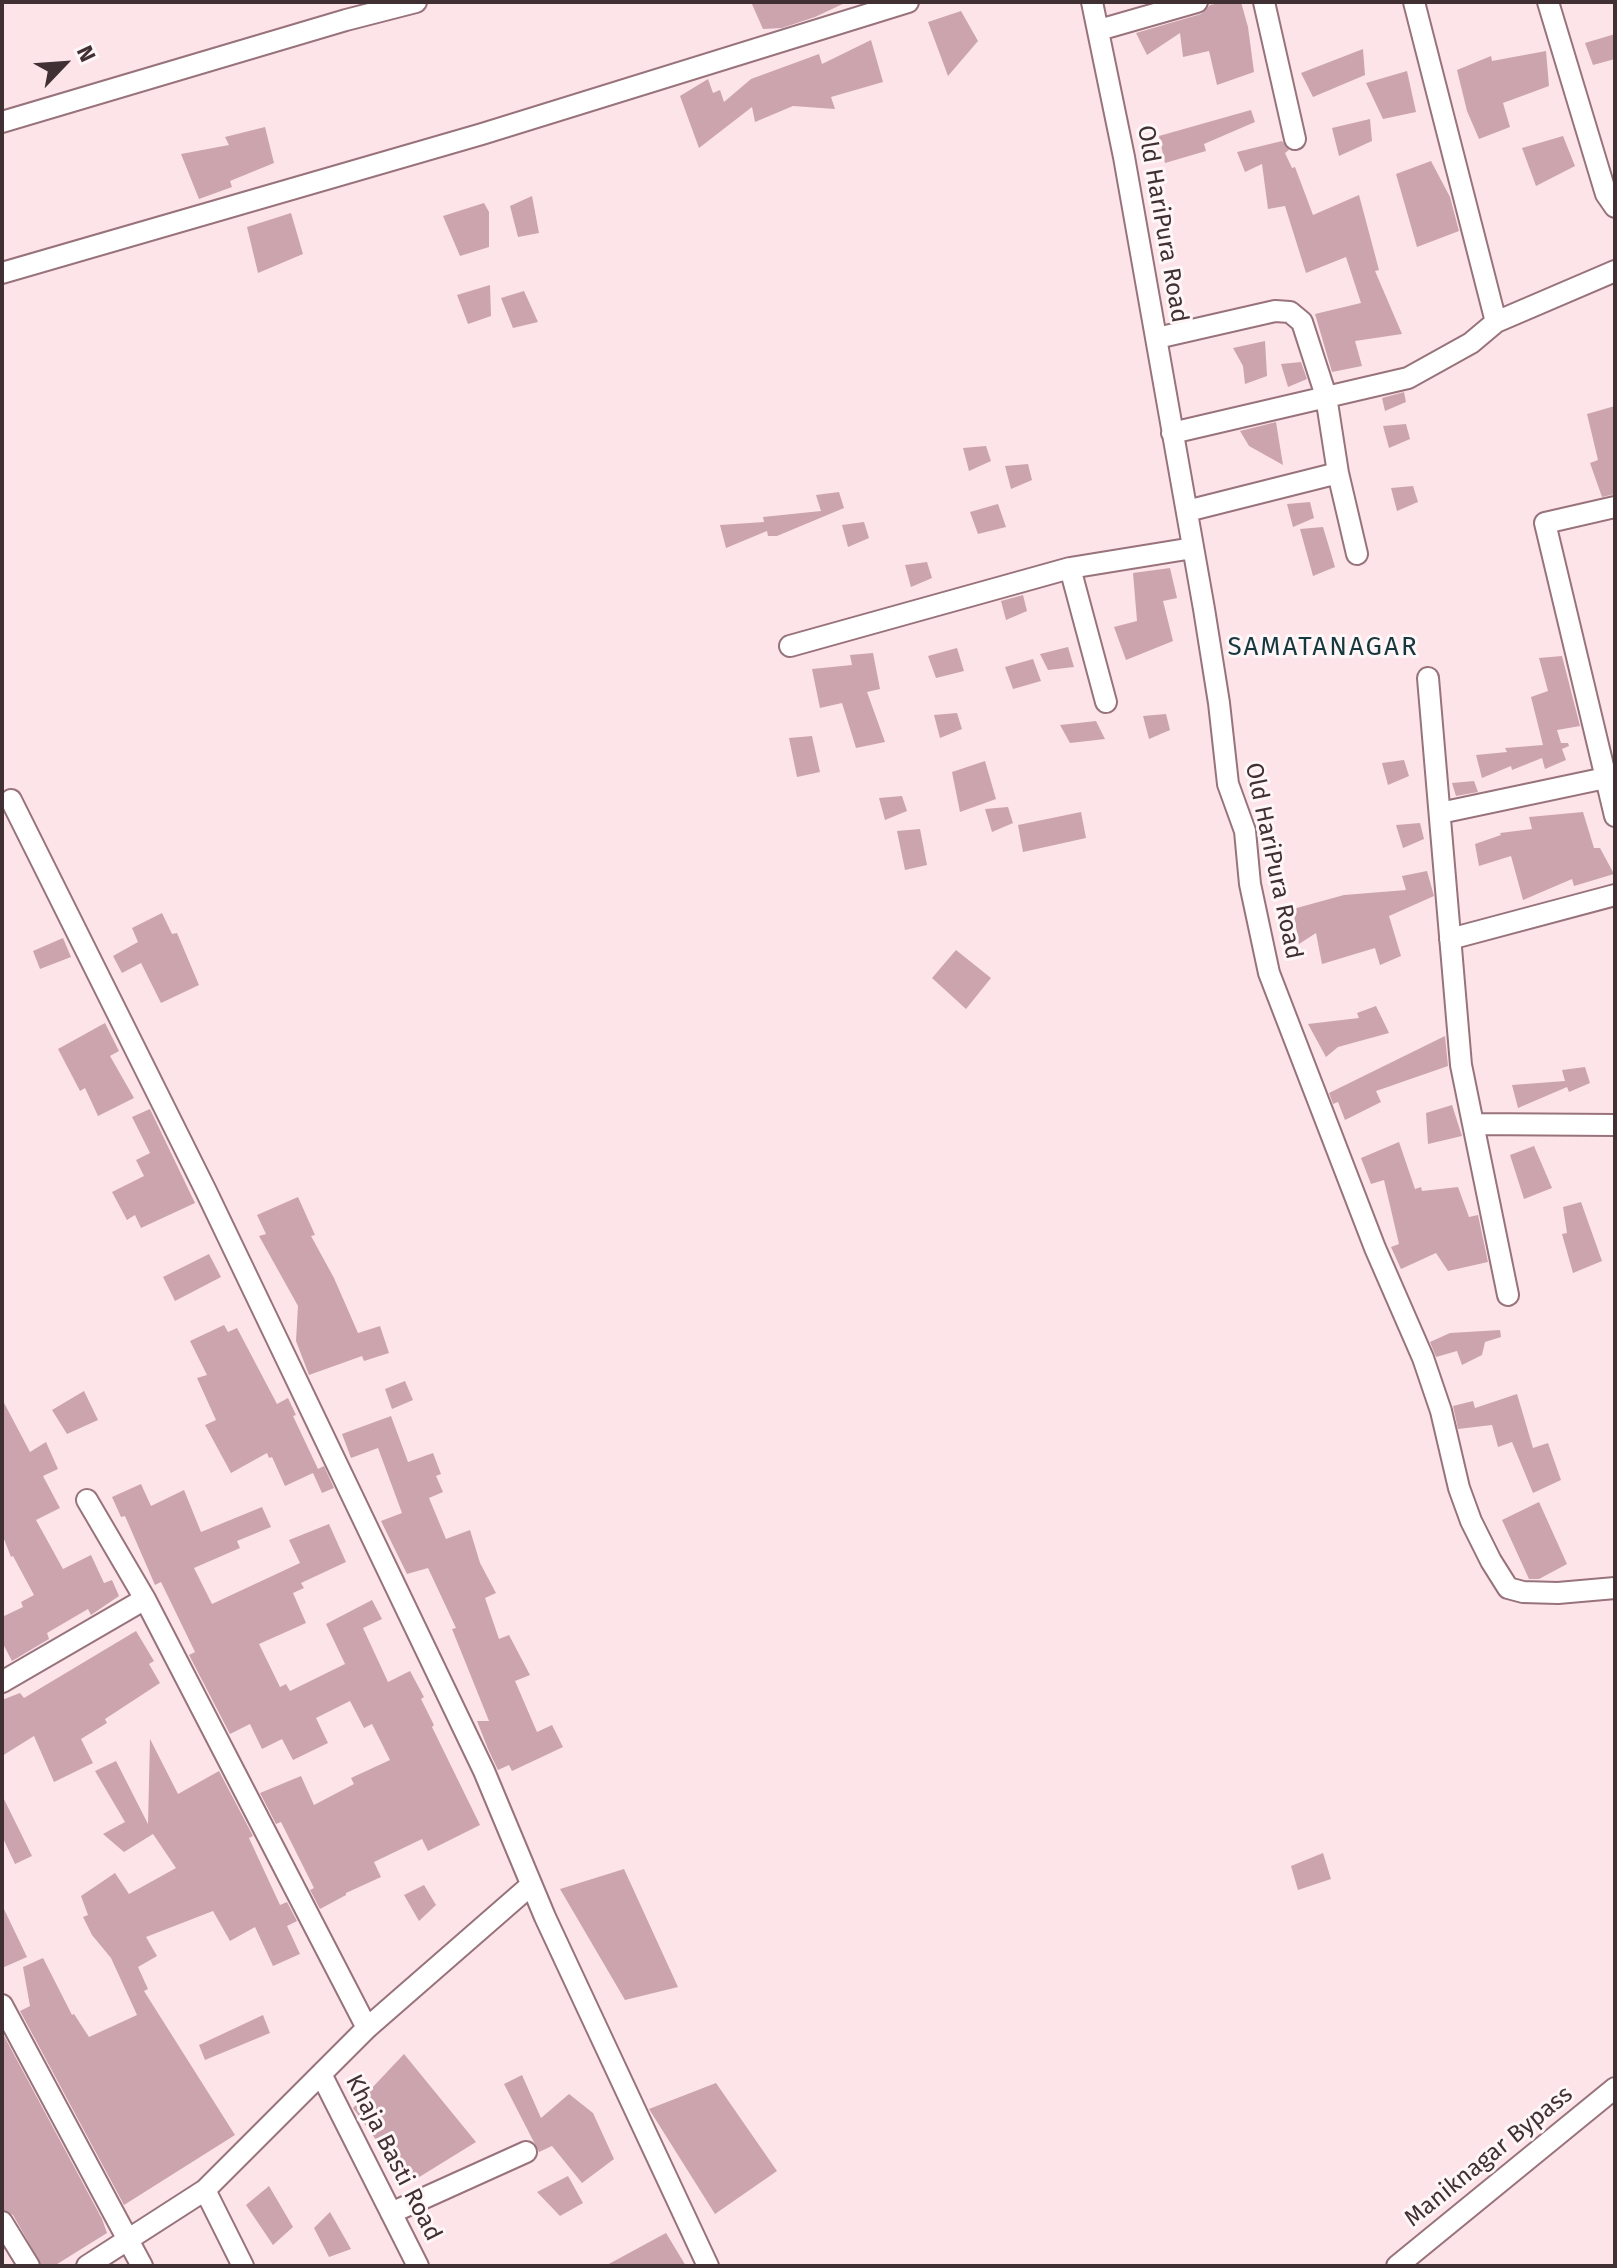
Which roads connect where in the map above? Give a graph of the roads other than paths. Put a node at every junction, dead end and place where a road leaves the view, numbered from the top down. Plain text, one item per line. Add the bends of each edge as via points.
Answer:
1 (416, 2) edge
2 (908, 2) edge
3 (1092, 2) edge
4 (1197, 2) edge
5 (1264, 2) edge
6 (1414, 2) edge
7 (1548, 2) edge
8 (1099, 30) junction
9 (2, 122) edge
10 (1295, 139) dead end
11 (1612, 194) edge
12 (1615, 271) edge
13 (2, 273) edge
14 (1496, 322) junction
15 (1157, 338) junction
16 (1326, 396) junction
17 (1172, 433) junction
18 (1338, 473) junction
19 (1615, 507) edge
20 (1187, 511) junction
21 (1193, 548) junction
22 (1357, 554) dead end
23 (1070, 568) junction
24 (790, 646) dead end
25 (1428, 678) dead end
26 (1106, 702) dead end
27 (1610, 778) edge
28 (11, 800) dead end
29 (1440, 813) junction
30 (1615, 816) edge
31 (1615, 895) edge
32 (1450, 939) junction
33 (1473, 1124) junction
34 (1615, 1125) edge
35 (1508, 1295) dead end
36 (87, 1500) dead end
37 (1615, 1588) edge
38 (145, 1599) junction
39 (2, 1682) edge
40 (531, 1885) junction
41 (2, 2005) edge
42 (367, 2028) junction
43 (321, 2074) junction
44 (1615, 2088) edge
45 (526, 2152) dead end
46 (205, 2190) junction
47 (391, 2213) junction
48 (2, 2222) edge
49 (126, 2239) junction
50 (29, 2266) edge
51 (87, 2266) edge
52 (142, 2266) edge
53 (243, 2266) edge
54 (418, 2266) edge
55 (708, 2266) edge
56 (1397, 2266) edge

1 - 9 street
2 - 13 street via 482,134
3 - 8 street, Old HariPura Road
4 - 8 street
5 - 10 street
6 - 14 street
7 - 11 street
8 - 15 street, Old HariPura Road
12 - 14 street
14 - 16 street via 1471,343 1408,378
15 - 16 street via 1290,312 1302,322
15 - 17 street, Old HariPura Road
16 - 17 street
16 - 18 street
17 - 20 street, Old HariPura Road
18 - 20 street
18 - 22 street
19 - 27 street via 1545,523
20 - 21 street, Old HariPura Road
21 - 23 street
21 - 37 street, Old HariPura Road via 1228,784 1245,831 1269,973 1423,1358 1471,1521 1508,1588 1558,1593
23 - 24 street
23 - 26 street
25 - 29 street
27 - 29 street
27 - 30 street
28 - 40 street via 220,1219 484,1771
29 - 32 street
31 - 32 street
32 - 33 street via 1461,1065
33 - 34 street
33 - 35 street
36 - 38 street
38 - 39 street
38 - 42 street
40 - 42 street
40 - 55 street
41 - 49 street
42 - 43 street
43 - 46 street
43 - 47 street, Khaja Basti Road
44 - 56 street, Maniknagar Bypass
45 - 47 street
46 - 49 street
46 - 53 street
47 - 54 street, Khaja Basti Road
48 - 50 street
49 - 51 street
49 - 52 street

